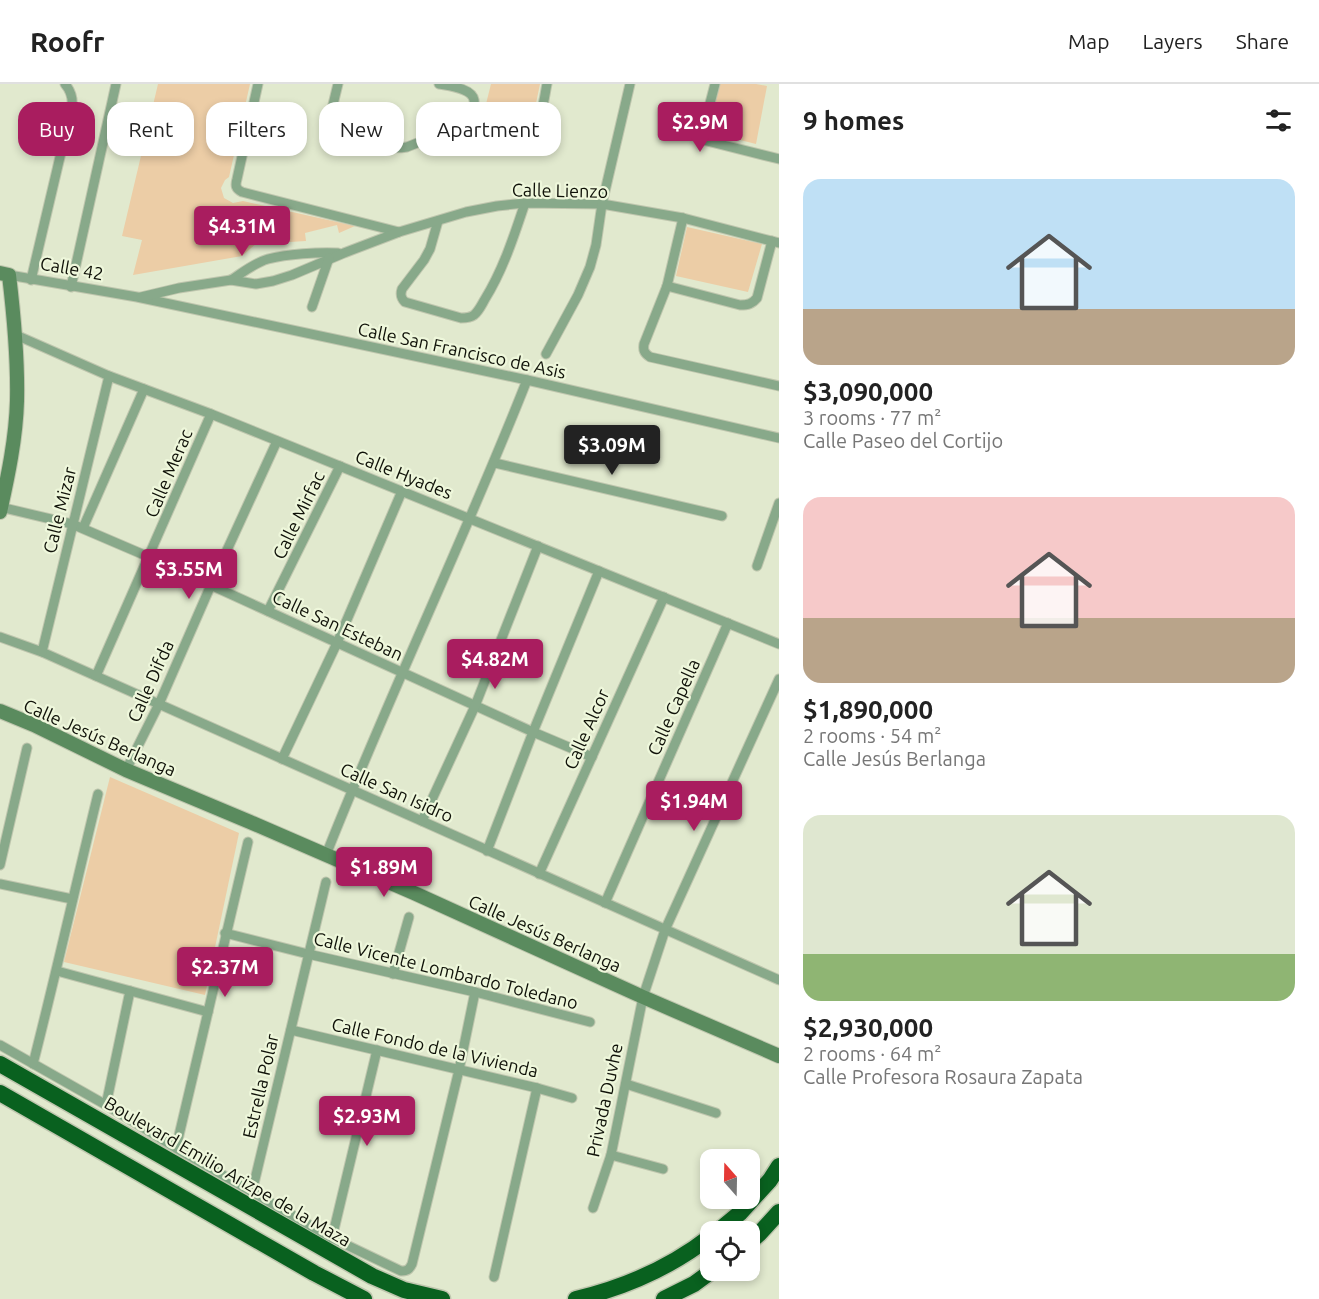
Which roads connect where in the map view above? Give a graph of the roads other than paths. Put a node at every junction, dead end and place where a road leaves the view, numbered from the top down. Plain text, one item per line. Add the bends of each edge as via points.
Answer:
1 (66, 84) edge
2 (116, 84) edge
3 (258, 84) edge
4 (338, 84) edge
5 (439, 84) edge
6 (547, 84) edge
7 (630, 84) edge
8 (715, 84) edge
9 (474, 102) edge
10 (543, 102) edge
11 (416, 143) edge
12 (779, 159) edge
13 (525, 203) junction
14 (602, 204) junction
15 (683, 218) junction
16 (438, 221) junction
17 (399, 231) junction
18 (775, 242) edge
19 (329, 256) junction
20 (5, 274) edge
21 (31, 280) junction
22 (231, 280) junction
23 (667, 286) junction
24 (71, 287) junction
25 (137, 297) junction
26 (312, 307) dead end
27 (16, 335) junction
28 (546, 354) dead end
29 (109, 376) junction
30 (528, 380) junction
31 (779, 386) edge
32 (144, 389) junction
33 (211, 414) junction
34 (779, 438) edge
35 (277, 441) junction
36 (495, 463) junction
37 (340, 466) junction
38 (402, 491) junction
39 (779, 503) edge
40 (0, 508) edge
41 (722, 516) dead end
42 (471, 519) junction
43 (72, 524) junction
44 (83, 528) junction
45 (538, 546) junction
46 (149, 557) junction
47 (757, 566) dead end
48 (599, 571) junction
49 (210, 585) junction
50 (664, 597) junction
51 (268, 611) junction
52 (728, 623) junction
53 (0, 637) edge
54 (337, 643) junction
55 (779, 645) edge
56 (42, 652) junction
57 (403, 673) junction
58 (96, 676) junction
59 (779, 679) edge
60 (159, 704) junction
61 (475, 706) junction
62 (0, 711) edge
63 (533, 732) junction
64 (27, 748) dead end
65 (592, 757) junction
66 (282, 759) junction
67 (126, 770) junction
68 (352, 790) junction
69 (98, 794) dead end
70 (422, 821) junction
71 (248, 842) dead end
72 (487, 851) junction
73 (326, 855) junction
74 (0, 865) edge
75 (539, 874) junction
76 (326, 882) dead end
77 (0, 884) edge
78 (72, 899) junction
79 (605, 903) junction
80 (409, 917) dead end
81 (664, 930) junction
82 (225, 933) junction
83 (308, 954) junction
84 (57, 970) junction
85 (393, 974) junction
86 (779, 980) edge
87 (130, 991) junction
88 (475, 992) junction
89 (643, 997) junction
90 (208, 1012) junction
91 (590, 1022) dead end
92 (291, 1030) junction
93 (0, 1045) edge
94 (377, 1050) junction
95 (779, 1056) edge
96 (0, 1064) edge
97 (33, 1064) junction
98 (459, 1070) junction
99 (626, 1084) junction
100 (537, 1088) junction
101 (0, 1093) edge
102 (572, 1098) dead end
103 (106, 1106) junction
104 (716, 1113) dead end
105 (176, 1148) junction
106 (611, 1155) junction
107 (779, 1166) edge
108 (663, 1169) dead end
109 (252, 1192) junction
110 (593, 1208) dead end
111 (779, 1212) edge
112 (730, 1221) edge
113 (760, 1233) edge
114 (332, 1238) junction
115 (700, 1243) edge
116 (494, 1277) dead end
117 (700, 1280) edge
118 (364, 1299) edge
119 (442, 1299) edge
120 (576, 1299) edge
121 (664, 1299) edge

1 - 21 street via 73,98 72,106
2 - 24 street
3 - 17 street via 237,179 238,190
4 - 11 street via 328,125 334,134 381,147
5 - 9 street via 467,91
6 - 10 street
7 - 14 street
8 - 12 street via 704,138
13 - 14 street, Calle Lienzo
13 - 16 street, Calle Lienzo via 465,212
13 - 16 street via 492,289 477,312 467,318 402,298 402,289 430,249
14 - 15 street, Calle Lienzo
14 - 28 street via 590,267
15 - 18 street, Calle Lienzo
15 - 23 street
16 - 17 street, Calle Lienzo
17 - 19 street, Calle Lienzo
18 - 23 street via 753,303 740,305
19 - 22 street, Calle Lienzo via 267,260
19 - 22 street, Calle Lienzo via 273,281 256,284
19 - 26 street
20 - 21 street, Calle 42
20 - 27 street
21 - 24 street, Calle 42
22 - 25 street, Calle Lienzo
23 - 31 street via 644,344 645,354
24 - 25 street, Calle 42
25 - 30 street, Calle San Francisco de Asis
27 - 29 street, Calle Hyades
27 - 40 street via 15,432
29 - 32 street, Calle Hyades
29 - 43 street, Calle Mizar
30 - 34 street, Calle San Francisco de Asis
30 - 36 street
32 - 33 street, Calle Hyades
32 - 44 street, Calle Mizar
33 - 35 street, Calle Hyades
33 - 46 street, Calle Merac
35 - 37 street, Calle Hyades
35 - 49 street, Calle Difda
36 - 41 street
36 - 42 street
37 - 38 street, Calle Hyades
37 - 51 street, Calle Mirfac
38 - 42 street, Calle Hyades
38 - 54 street
39 - 47 street
40 - 43 street, Calle San Esteban
42 - 45 street, Calle Hyades
42 - 57 street
43 - 44 street, Calle San Esteban
43 - 56 street, Calle Mizar
44 - 46 street, Calle San Esteban
45 - 48 street, Calle Hyades
45 - 61 street
46 - 49 street, Calle San Esteban
46 - 58 street, Calle Merac
48 - 50 street, Calle Hyades
48 - 63 street
49 - 51 street, Calle San Esteban
49 - 60 street, Calle Difda
50 - 52 street, Calle Hyades
50 - 65 street, Calle Alcor
51 - 54 street, Calle San Esteban
52 - 55 street, Calle Hyades
52 - 79 street, Calle Capella
53 - 56 street, Calle San Isidro
54 - 57 street, Calle San Esteban
54 - 66 street
56 - 58 street, Calle San Isidro
57 - 61 street, Calle San Esteban
57 - 68 street
58 - 60 street, Calle San Isidro
59 - 81 street, Privada Duvhe
60 - 66 street, Calle San Isidro
60 - 67 street, Calle Difda
61 - 63 street, Calle San Esteban
61 - 70 street
62 - 67 street, Calle Jesús Berlanga
63 - 65 street, Calle San Esteban
63 - 72 street
64 - 74 street
65 - 75 street, Calle Alcor
66 - 68 street, Calle San Isidro
67 - 73 street, Calle Jesús Berlanga
68 - 70 street, Calle San Isidro
68 - 73 street
69 - 78 street
70 - 72 street, Calle San Isidro
71 - 82 street
72 - 75 street, Calle San Isidro
73 - 89 street, Calle Jesús Berlanga
75 - 79 street, Calle San Isidro
76 - 83 street, Estrella Polar
77 - 78 street
78 - 84 street
79 - 81 street, Calle San Isidro
80 - 85 street
81 - 86 street, Calle San Isidro
81 - 89 street, Privada Duvhe
82 - 83 street, Calle Vicente Lombardo Toledano
82 - 90 street
83 - 85 street, Calle Vicente Lombardo Toledano
83 - 92 street, Estrella Polar
84 - 87 street
84 - 97 street
85 - 88 street, Calle Vicente Lombardo Toledano
87 - 90 street
87 - 103 street
88 - 91 street, Calle Vicente Lombardo Toledano
88 - 98 street
89 - 95 street, Calle Jesús Berlanga
89 - 99 street, Privada Duvhe
90 - 105 street
92 - 94 street, Calle Fondo de la Vivienda
92 - 109 street, Estrella Polar
93 - 97 street
94 - 98 street, Calle Fondo de la Vivienda
94 - 114 street
96 - 119 highway, Boulevard Emilio Arizpe de la Maza via 372,1276 404,1290
97 - 103 street
98 - 100 street, Calle Fondo de la Vivienda
98 - 114 street via 410,1269 401,1271
99 - 104 street
99 - 106 street, Privada Duvhe
100 - 102 street, Calle Fondo de la Vivienda
100 - 116 street
101 - 118 highway
103 - 105 street
105 - 109 street
106 - 108 street
106 - 110 street, Privada Duvhe
107 - 112 highway
109 - 114 street
111 - 113 highway
115 - 120 highway via 649,1275 614,1290
117 - 121 highway

